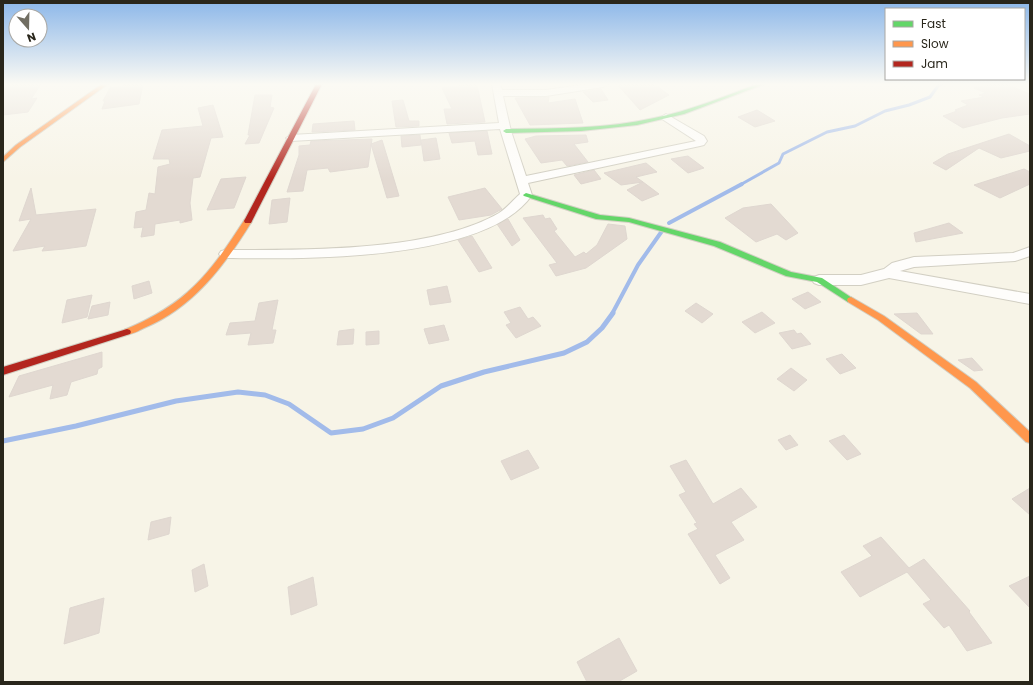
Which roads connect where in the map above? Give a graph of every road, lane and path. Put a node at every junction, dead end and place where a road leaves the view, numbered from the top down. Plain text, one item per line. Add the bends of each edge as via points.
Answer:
1 (60, 116) edge
2 (302, 116) edge
3 (503, 116) edge
4 (669, 116) edge
5 (666, 117) junction
6 (506, 129) junction
7 (291, 138) junction
8 (3, 160) edge
9 (521, 181) junction
10 (526, 195) junction
11 (1030, 251) edge
12 (226, 254) junction
13 (888, 273) junction
14 (819, 280) junction
15 (1030, 299) edge
16 (3, 371) edge
17 (1030, 439) edge

1 - 8 street
2 - 7 street
3 - 6 street
4 - 5 street
5 - 6 street via 624,126
5 - 9 street via 702,141
6 - 7 street
6 - 9 street
7 - 12 street via 267,189
9 - 10 street
10 - 12 street via 512,211 497,219 455,235 414,244 322,254
10 - 14 street via 599,217 628,220 681,233 717,244 789,274
11 - 13 street via 1015,257 914,262 896,266
12 - 16 street via 208,279 191,296 151,322 119,335
13 - 14 street via 861,280
13 - 15 street
14 - 17 street via 881,318 973,385

